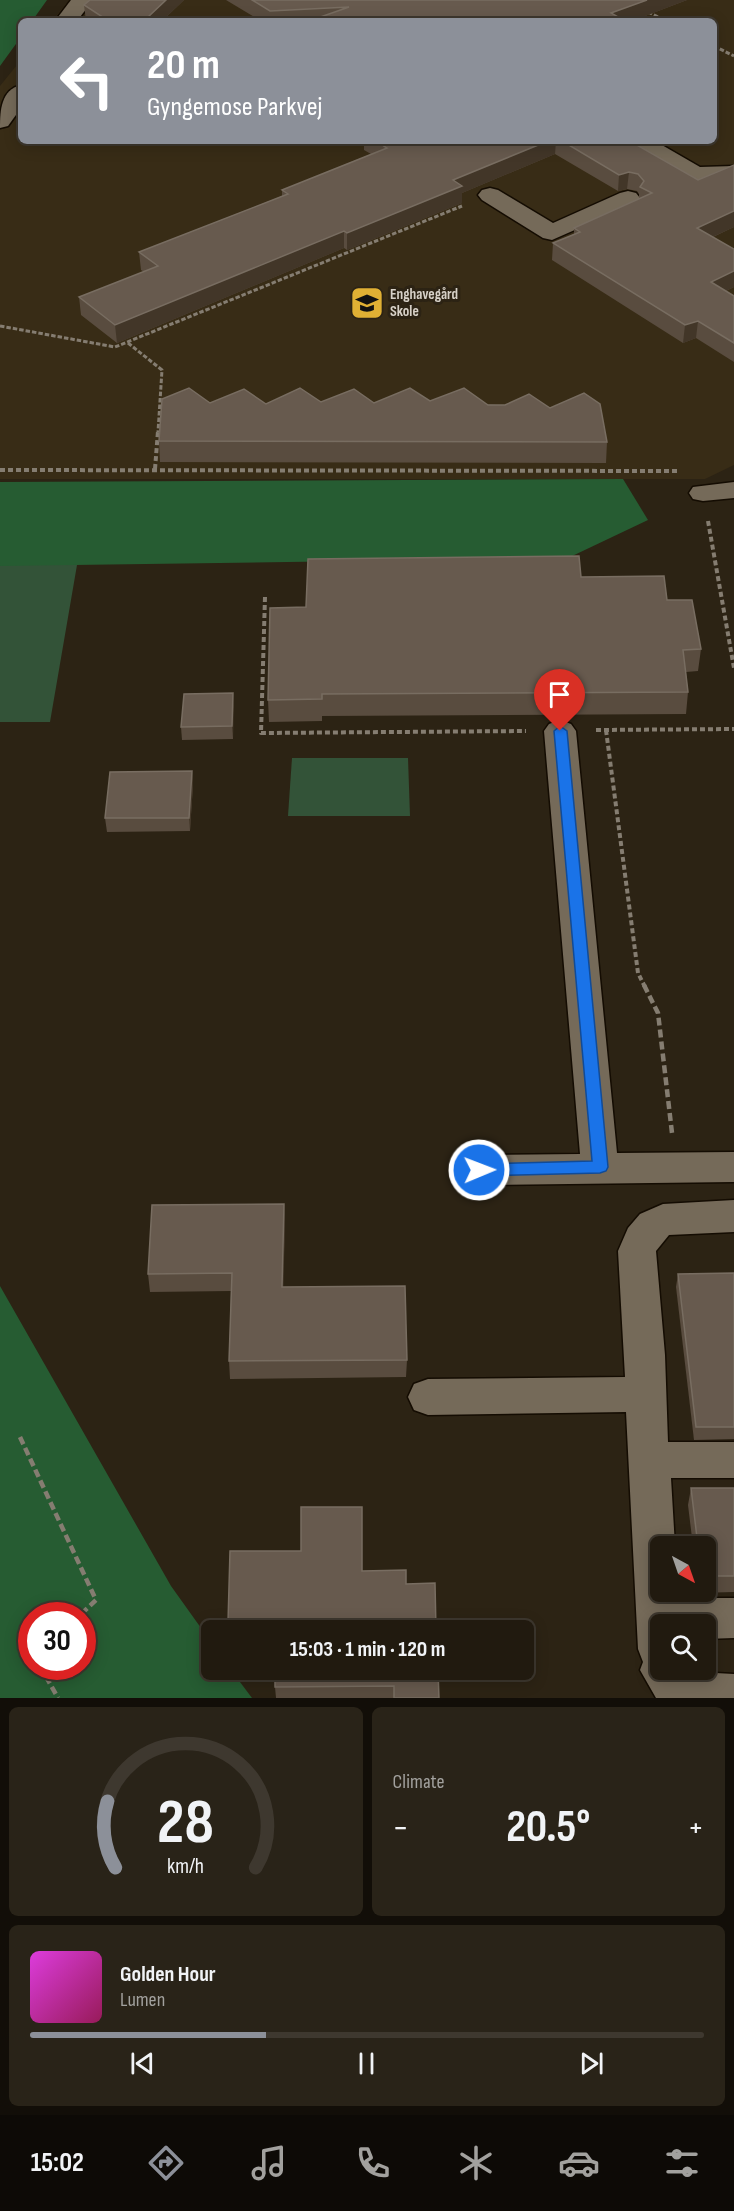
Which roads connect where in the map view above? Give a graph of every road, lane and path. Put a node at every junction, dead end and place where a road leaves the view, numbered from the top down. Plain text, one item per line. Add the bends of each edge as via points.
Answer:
1 (82, 0) edge
2 (646, 10) edge
3 (68, 18) edge
4 (661, 18) edge
5 (717, 48) edge
6 (734, 56) edge
7 (18, 96) edge
8 (0, 121) edge
9 (643, 144) edge
10 (734, 173) edge
11 (695, 174) junction
12 (666, 180) edge
13 (490, 195) joint
14 (628, 198) edge
15 (0, 326) edge
16 (127, 343) junction
17 (155, 469) junction
18 (0, 470) edge
19 (681, 471) dead end
20 (734, 490) edge
21 (703, 493) joint
22 (265, 597) dead end
23 (734, 668) edge
24 (734, 729) edge
25 (606, 730) junction
26 (560, 731) junction
27 (676, 1166) junction
28 (600, 1167) junction
29 (734, 1167) edge
30 (479, 1170) dead end
31 (734, 1216) edge
32 (645, 1394) junction
33 (428, 1397) dead end
34 (20, 1437) dead end
35 (649, 1460) junction
36 (734, 1460) edge
37 (94, 1602) edge
38 (658, 1614) edge
39 (734, 1618) edge
40 (716, 1622) edge
41 (48, 1680) edge
42 (667, 1680) edge
43 (734, 1695) edge
44 (58, 1698) edge

1 - 3 street
2 - 4 path
5 - 6 path
7 - 8 street
9 - 11 street
10 - 11 street
11 - 12 street
13 - 14 street via 552,233
13 - 16 path
15 - 16 path via 115,347
16 - 17 path via 162,370
17 - 18 path
17 - 19 path
20 - 21 street
21 - 23 path
22 - 26 path via 261,733
24 - 25 path
25 - 26 path
25 - 27 path via 638,973 658,1013
26 - 28 street
27 - 28 street
27 - 29 street
28 - 30 street
31 - 32 street via 663,1220 642,1239 637,1251
32 - 33 street
32 - 35 street
34 - 37 path
35 - 36 street
35 - 38 street
39 - 40 street
41 - 44 path
42 - 43 street via 682,1692

